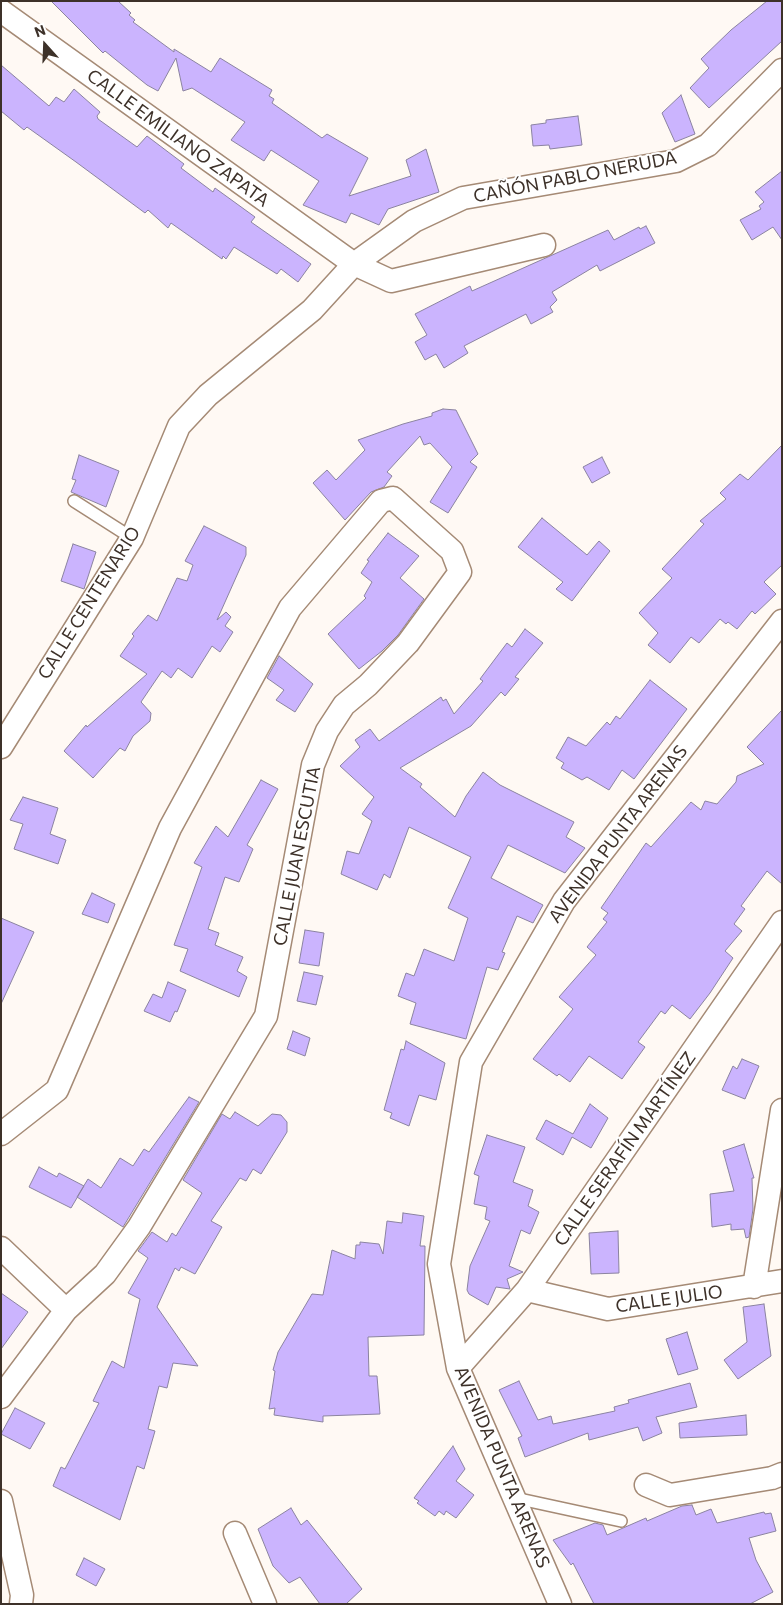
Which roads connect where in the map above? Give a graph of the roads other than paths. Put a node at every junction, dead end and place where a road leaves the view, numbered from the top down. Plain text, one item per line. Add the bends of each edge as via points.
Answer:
1 (1, 11) edge
2 (782, 70) edge
3 (544, 245) dead end
4 (354, 264) junction
5 (74, 501) dead end
6 (132, 538) junction
7 (782, 621) edge
8 (3, 736) edge
9 (782, 922) edge
10 (782, 1110) edge
11 (1, 1134) edge
12 (1, 1248) edge
13 (782, 1281) edge
14 (754, 1287) junction
15 (527, 1290) junction
16 (66, 1310) junction
17 (458, 1368) junction
18 (1, 1397) edge
19 (782, 1474) edge
20 (646, 1485) dead end
21 (516, 1498) junction
22 (1, 1500) edge
23 (621, 1521) dead end
24 (235, 1533) dead end
25 (21, 1604) edge
26 (265, 1604) edge
27 (560, 1604) edge

1 - 4 street, CALLE EMILIANO ZAPATA
2 - 4 street, CAÑÓN PABLO NERUDA via 708,144 676,161 463,198 414,221
3 - 4 street, CALLE EMILIANO ZAPATA via 391,280
4 - 6 street, CALLE CENTENARIO via 312,310 208,395 179,426
5 - 6 lane
6 - 8 street, CALLE CENTENARIO
7 - 17 street, AVENIDA PUNTA ARENAS via 564,901 471,1062 439,1264
9 - 15 street, CALLE SERAFÍN MARTÍNEZ
10 - 14 street
11 - 16 street, CALLE JUAN ESCUTIA via 57,1090 170,828 290,608 381,501 393,498 452,551 460,572 408,643 344,705 327,731 313,765 266,1016 139,1227 105,1274
12 - 16 street
13 - 14 street, CALLE JULIO
14 - 15 street, CALLE JULIO via 608,1309
15 - 17 street, CALLE SERAFÍN MARTÍNEZ
16 - 18 street, CALLE JUAN ESCUTIA
17 - 21 street, AVENIDA PUNTA ARENAS
19 - 20 street via 670,1495
21 - 23 lane
21 - 27 street, AVENIDA PUNTA ARENAS
22 - 25 street via 22,1595
24 - 26 street

